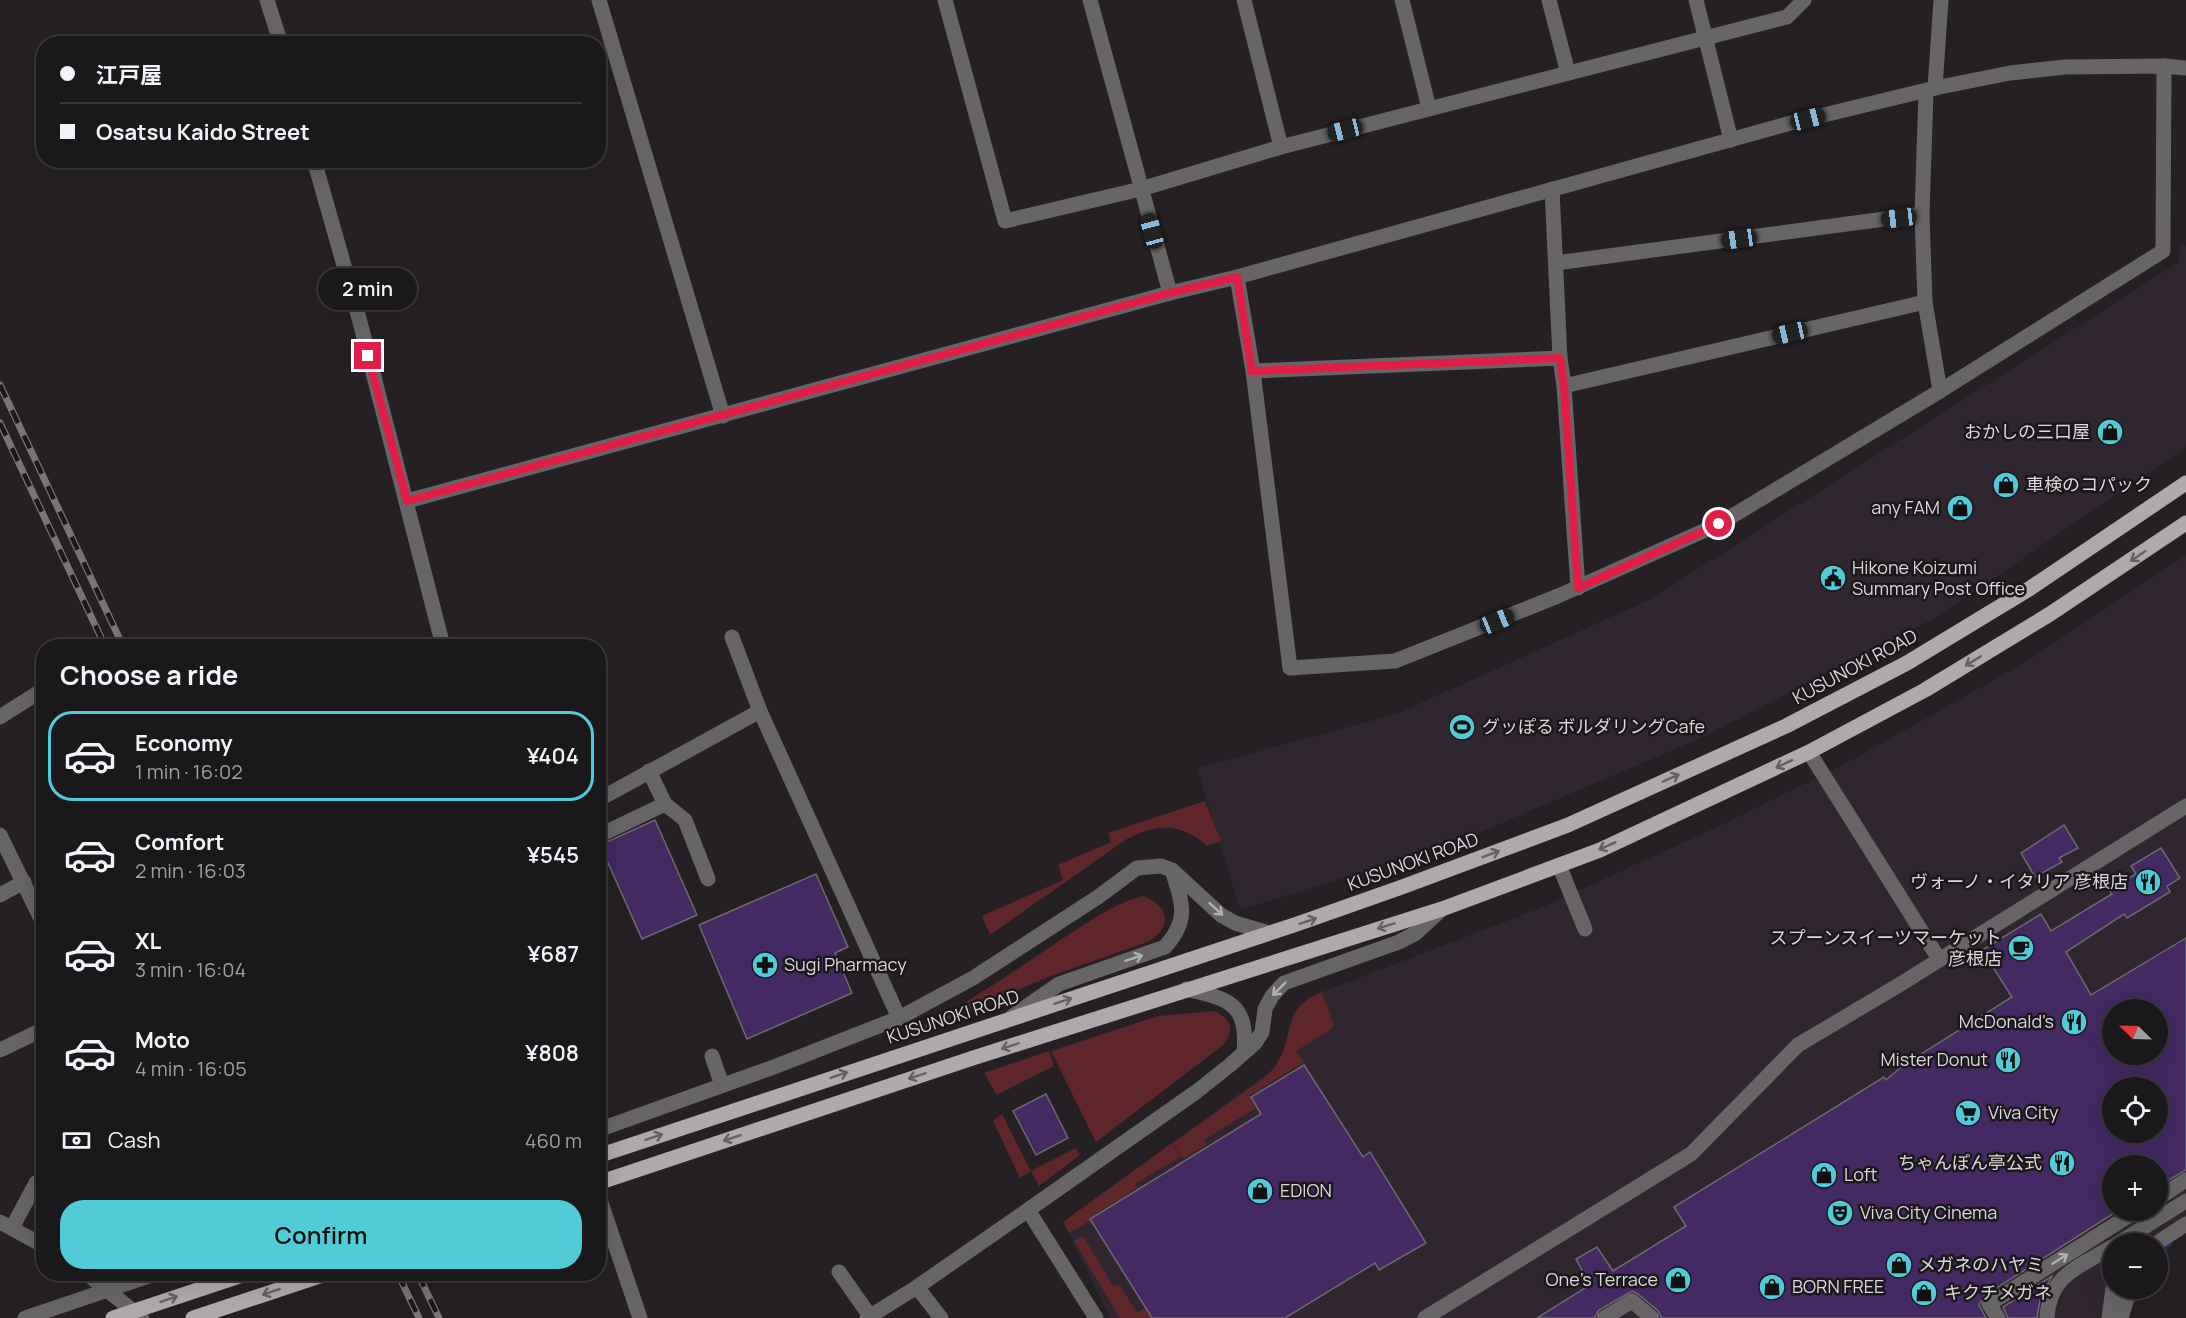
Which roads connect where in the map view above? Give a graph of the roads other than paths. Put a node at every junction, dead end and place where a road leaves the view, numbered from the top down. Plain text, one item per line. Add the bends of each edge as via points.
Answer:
1 (267, 0) edge
2 (599, 0) edge
3 (945, 0) edge
4 (1090, 0) edge
5 (1244, 0) edge
6 (1402, 0) edge
7 (1549, 0) edge
8 (1696, 0) edge
9 (1804, 0) edge
10 (1941, 0) edge
11 (278, 36) edge
12 (1706, 37) junction
13 (2164, 66) junction
14 (2186, 68) edge
15 (1568, 73) junction
16 (1930, 90) junction
17 (1429, 108) junction
18 (1731, 140) junction
19 (1281, 147) junction
20 (316, 168) edge
21 (1141, 189) junction
22 (1552, 189) junction
23 (1922, 214) junction
24 (1556, 263) junction
25 (1237, 277) junction
26 (1170, 293) junction
27 (1925, 302) junction
28 (1560, 358) junction
29 (1252, 371) junction
30 (1564, 386) junction
31 (1940, 391) junction
32 (723, 416) junction
33 (2186, 483) edge
34 (407, 501) junction
35 (2186, 523) edge
36 (1578, 588) junction
37 (732, 637) dead end
38 (441, 639) edge
39 (36, 694) edge
40 (760, 711) junction
41 (0, 717) edge
42 (1809, 752) junction
43 (649, 771) junction
44 (606, 795) edge
45 (665, 804) junction
46 (2186, 806) edge
47 (606, 832) edge
48 (0, 835) edge
49 (1559, 865) junction
50 (1172, 870) junction
51 (708, 879) dead end
52 (24, 882) junction
53 (0, 895) edge
54 (36, 908) edge
55 (1442, 909) junction
56 (1585, 929) dead end
57 (1269, 933) junction
58 (1939, 959) junction
59 (1186, 989) junction
60 (899, 1018) junction
61 (1007, 1020) junction
62 (36, 1033) edge
63 (0, 1050) edge
64 (1244, 1052) junction
65 (712, 1056) dead end
66 (722, 1085) junction
67 (606, 1127) edge
68 (606, 1153) edge
69 (606, 1180) edge
70 (2186, 1180) edge
71 (36, 1183) edge
72 (2168, 1192) edge
73 (2186, 1195) edge
74 (2186, 1201) edge
75 (1028, 1210) junction
76 (2121, 1221) edge
77 (2186, 1224) edge
78 (6, 1226) edge
79 (606, 1229) edge
80 (2135, 1233) edge
81 (2138, 1233) edge
82 (2168, 1236) edge
83 (36, 1242) edge
84 (2102, 1253) edge
85 (839, 1272) dead end
86 (96, 1281) edge
87 (134, 1281) edge
88 (225, 1281) edge
89 (305, 1281) edge
90 (917, 1287) junction
91 (108, 1290) junction
92 (2113, 1299) edge
93 (2124, 1299) edge
94 (868, 1317) edge
95 (2114, 1317) edge
96 (25, 1318) edge
97 (113, 1318) edge
98 (142, 1318) edge
99 (192, 1318) edge
100 (640, 1318) edge
101 (941, 1318) edge
102 (1096, 1318) edge
103 (1425, 1318) edge
104 (1604, 1318) edge
105 (1652, 1318) edge
106 (1998, 1318) edge
107 (2047, 1318) edge

1 - 11 street
2 - 32 street
3 - 21 street via 1005,221
4 - 21 street
5 - 19 street
6 - 17 street
7 - 15 street
8 - 12 street
9 - 12 street via 1787,17
10 - 16 street
12 - 15 street
12 - 18 street
13 - 14 street
13 - 16 street via 2065,67 2010,73
13 - 31 street via 2163,251
15 - 17 street
16 - 18 street
16 - 23 street
17 - 19 street
18 - 22 street
19 - 21 street
20 - 34 street
21 - 26 street
22 - 24 street
22 - 25 street
23 - 24 street
23 - 27 street
24 - 28 street
25 - 26 street
25 - 29 street
26 - 32 street
27 - 30 street
27 - 31 street
28 - 29 street
28 - 30 street
29 - 36 street via 1290,668 1395,661
30 - 36 street
31 - 36 street via 1719,524
32 - 34 street
57 -> 33 main road, KUSUNOKI ROAD via 1568,825 1786,726 1907,663 2029,589
34 - 38 street
35 -> 42 main road via 2031,626 1925,690
37 - 40 street
39 - 41 street
40 - 43 street
40 - 60 street via 809,835
42 -> 49 main road via 1600,850
42 - 58 street
43 - 44 street
43 - 45 street
45 - 47 street
45 - 51 street via 685,820
46 - 58 street
48 - 52 street
49 - 55 main road
49 - 56 street
50 -> 57 street via 1221,915
50 - 60 street via 1161,866 1137,868 973,978
61 -> 50 street via 1059,984 1165,947 1182,920
52 - 53 street
52 - 54 street
55 -> 59 main road
55 -> 64 street via 1400,942 1284,983 1265,1009 1262,1032
61 -> 57 main road, KUSUNOKI ROAD
58 - 103 street via 1798,1045 1691,1154
59 - 64 street via 1230,1002 1244,1023
59 -> 69 main road
60 - 66 street
68 -> 61 main road, KUSUNOKI ROAD
62 - 63 street
64 - 75 street via 1196,1092
65 - 66 street
66 - 67 street
70 - 72 street
71 - 78 street
73 - 81 street via 2148,1219
74 - 80 street
75 - 90 street
75 - 102 street
106 -> 76 street via 1989,1304
77 - 82 street
78 - 83 street
79 - 100 street
84 - 107 street via 2054,1287
85 - 94 street
86 - 91 street
87 - 91 street
97 -> 88 main road, bridge
89 -> 99 main road
90 - 94 street
90 - 101 street
91 - 96 street
91 - 98 street
92 - 95 street
93 - 95 street
104 - 105 street via 1632,1301

